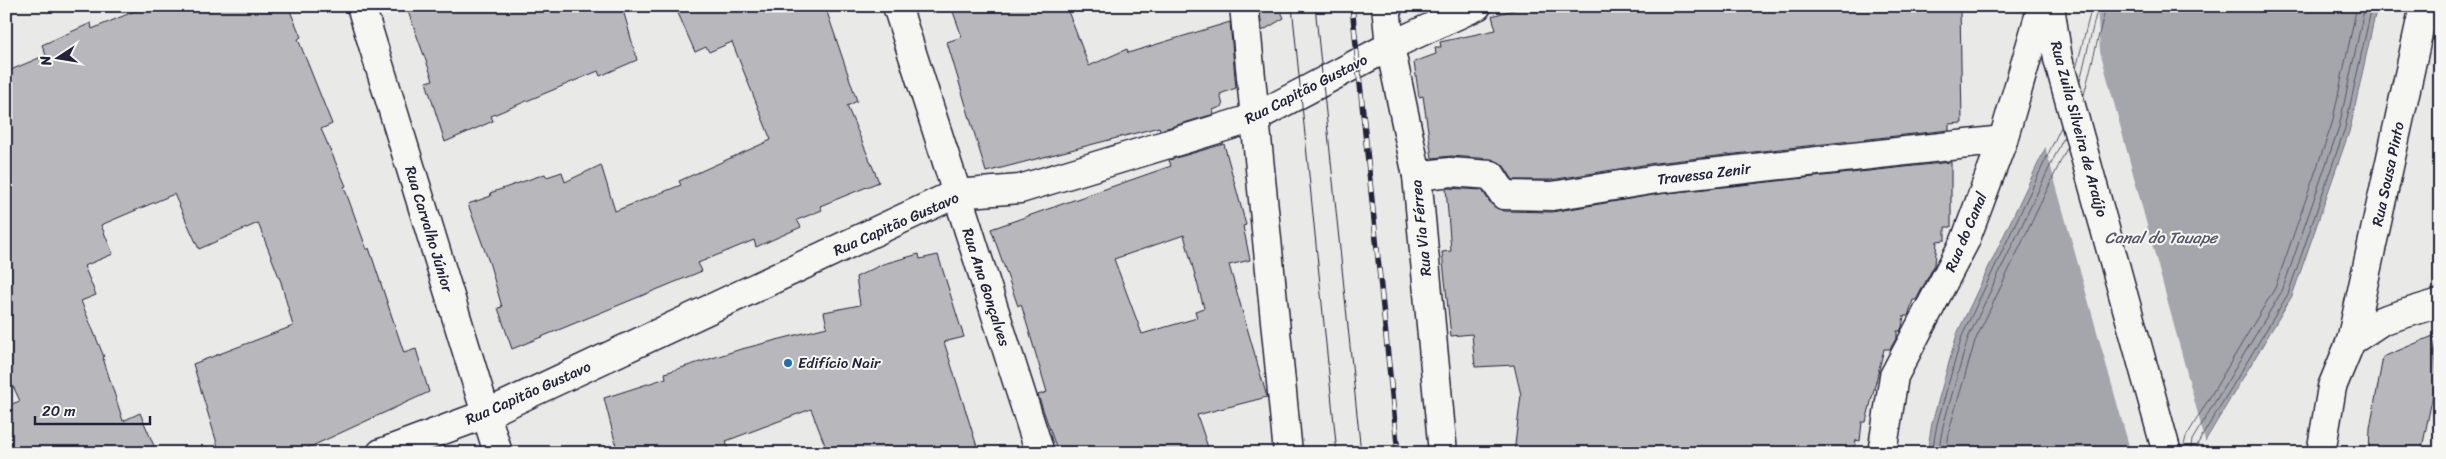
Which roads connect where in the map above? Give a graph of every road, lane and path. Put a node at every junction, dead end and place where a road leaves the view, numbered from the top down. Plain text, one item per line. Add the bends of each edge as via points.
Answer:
1 (361, 6) edge
2 (897, 6) edge
3 (1244, 6) edge
4 (1386, 6) edge
5 (1477, 6) edge
6 (2042, 6) edge
7 (2050, 6) edge
8 (2424, 6) edge
9 (1390, 46) junction
10 (1254, 118) junction
11 (2003, 140) junction
12 (1417, 176) junction
13 (956, 194) junction
14 (2440, 303) edge
15 (2351, 341) junction
16 (486, 414) junction
17 (380, 453) edge
18 (498, 453) edge
19 (1040, 453) edge
20 (1288, 453) edge
21 (1443, 453) edge
22 (1882, 453) edge
23 (2167, 453) edge
24 (2321, 453) edge

1 - 16 street, Rua Carvalho Júnior
2 - 13 street, Rua Ana Gonçalves
3 - 10 street
4 - 9 street, Rua Via Férrea
5 - 9 street, Rua Capitão Gustavo
6 - 11 street, Rua do Canal
7 - 23 street, Rua Zuila Silveira de Araújo via 2058,59
8 - 15 street, Rua Sousa Pinto
9 - 10 street, Rua Capitão Gustavo
9 - 12 street, Rua Via Férrea
10 - 13 street, Rua Capitão Gustavo via 1020,189
10 - 20 street
11 - 12 street, Travessa Zenir via 1657,179 1552,196 1504,195 1491,175 1450,172
11 - 22 street, Rua do Canal via 1965,241 1894,376
12 - 21 street, Rua Via Férrea
13 - 16 street, Rua Capitão Gustavo
13 - 19 street, Rua Ana Gonçalves
14 - 15 street via 2383,320
15 - 24 street, Rua Sousa Pinto via 2332,387
16 - 17 street, Rua Capitão Gustavo
16 - 18 street, Rua Carvalho Júnior

